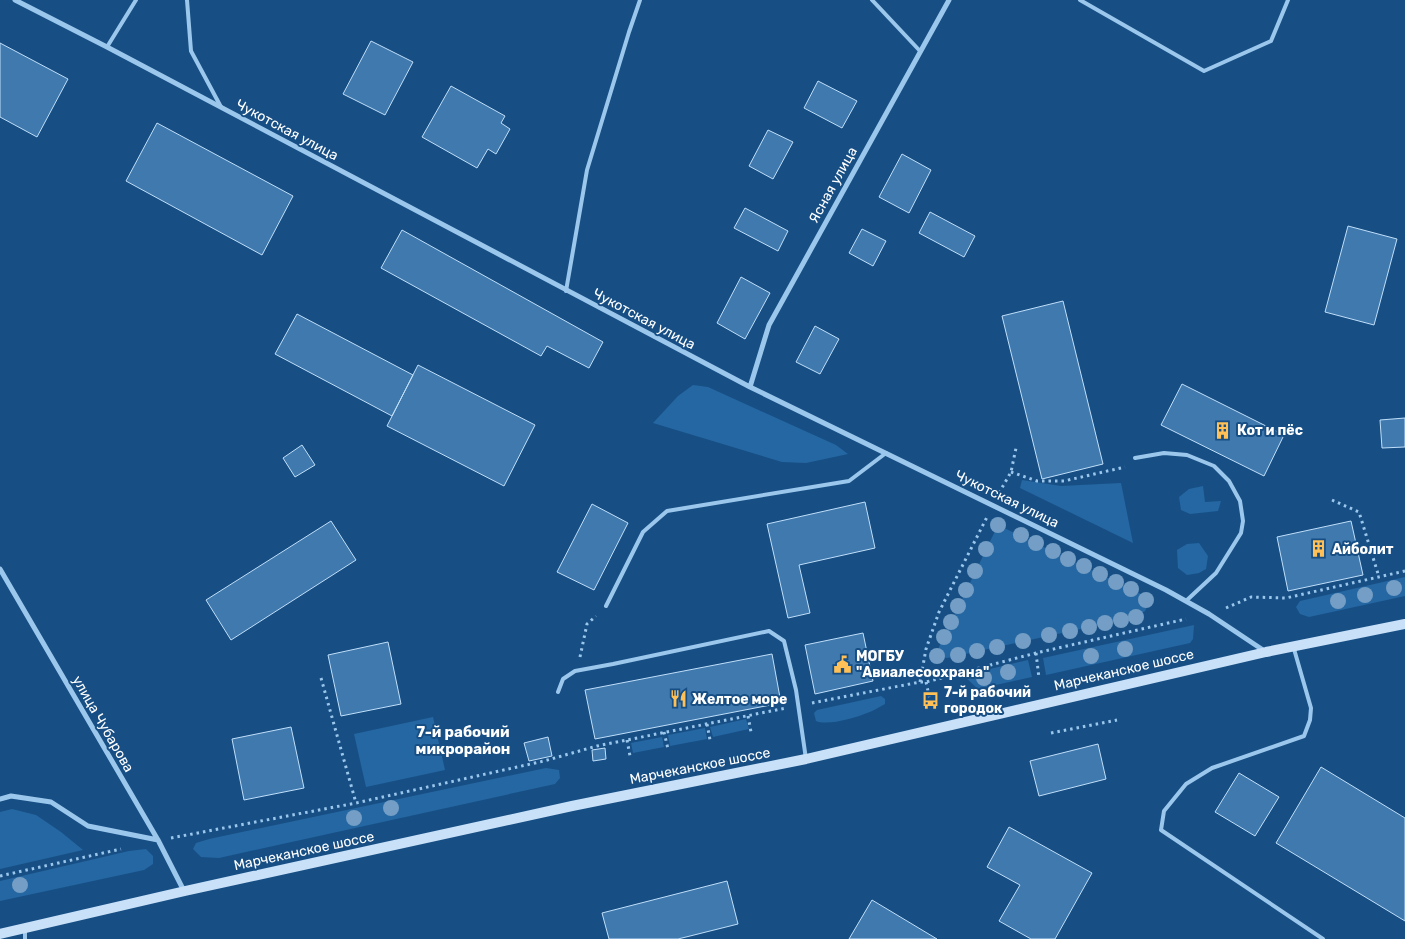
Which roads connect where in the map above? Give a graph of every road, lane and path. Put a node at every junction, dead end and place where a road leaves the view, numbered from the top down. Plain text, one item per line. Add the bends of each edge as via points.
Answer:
1 (15, 0) edge
2 (136, 0) edge
3 (187, 0) edge
4 (640, 0) edge
5 (872, 0) edge
6 (949, 0) edge
7 (1080, 0) edge
8 (1288, 0) edge
9 (107, 47) junction
10 (920, 51) junction
11 (221, 108) junction
12 (566, 291) junction
13 (750, 387) junction
14 (1016, 448) dead end
15 (886, 453) junction
16 (1135, 458) dead end
17 (1126, 467) dead end
18 (1012, 472) junction
19 (1332, 500) dead end
20 (993, 505) junction
21 (0, 569) edge
22 (1405, 571) edge
23 (1379, 577) junction
24 (1186, 601) junction
25 (606, 606) joint
26 (1209, 614) junction
27 (1405, 624) edge
28 (1294, 647) junction
29 (1266, 652) junction
30 (1036, 653) junction
31 (577, 670) junction
32 (321, 678) dead end
33 (1039, 678) dead end
34 (920, 682) junction
35 (926, 682) junction
36 (558, 692) dead end
37 (930, 700) dead end
38 (797, 706) junction
39 (748, 716) junction
40 (1117, 720) dead end
41 (707, 724) junction
42 (664, 732) junction
43 (751, 732) dead end
44 (1051, 733) dead end
45 (627, 740) junction
46 (710, 740) dead end
47 (668, 749) dead end
48 (630, 756) dead end
49 (806, 759) junction
50 (0, 799) edge
51 (356, 803) junction
52 (158, 840) junction
53 (130, 847) dead end
54 (0, 876) edge
55 (185, 891) junction
56 (25, 928) junction
57 (0, 934) edge
58 (25, 939) edge
59 (1323, 939) edge

1 - 9 street, Чукотская улица
2 - 9 lane
3 - 11 lane via 191,50
4 - 12 lane via 587,170
5 - 10 lane
6 - 10 street, Ясная улица
7 - 8 lane via 1204,71 1271,41
9 - 11 street, Чукотская улица
10 - 13 street, Ясная улица via 770,325
11 - 12 street, Чукотская улица
12 - 13 street, Чукотская улица
13 - 15 street, Чукотская улица
14 - 18 path
15 - 20 street, Чукотская улица
15 - 25 lane via 849,481 667,511 643,532
16 - 24 lane via 1164,453 1187,455 1214,466 1229,481 1240,501 1241,533 1216,573
17 - 18 path via 1064,481 1037,481
18 - 20 path
19 - 23 path via 1359,512
20 - 24 street, Чукотская улица
20 - 34 path via 939,612 926,648
21 - 52 street, улица Чубарова
22 - 23 path
23 - 26 path via 1286,598 1251,597
24 - 26 street, Чукотская улица
25 - 31 path via 588,624
26 - 29 street, Чукотская улица
26 - 30 path
27 - 28 street, Марчеканское шоссе
28 - 29 street, Марчеканское шоссе
28 - 59 lane via 1311,708 1304,736 1212,768 1186,784 1164,811 1161,830
29 - 49 street, Марчеканское шоссе
30 - 33 path
30 - 35 path
31 - 36 lane via 563,679
31 - 38 lane via 769,631 784,641
32 - 51 path
34 - 35 path
34 - 38 path
35 - 37 path
38 - 39 path
38 - 49 lane
39 - 41 path
39 - 43 path
40 - 44 path
41 - 42 path
41 - 46 path
42 - 45 path
42 - 47 path
45 - 48 path
45 - 51 path
49 - 55 street, Марчеканское шоссе via 572,806
50 - 52 street via 11,796 51,802 88,826
51 - 52 path
52 - 55 street, улица Чубарова
53 - 54 path
55 - 56 street, Марчеканское шоссе
56 - 57 street, Марчеканское шоссе
56 - 58 lane

